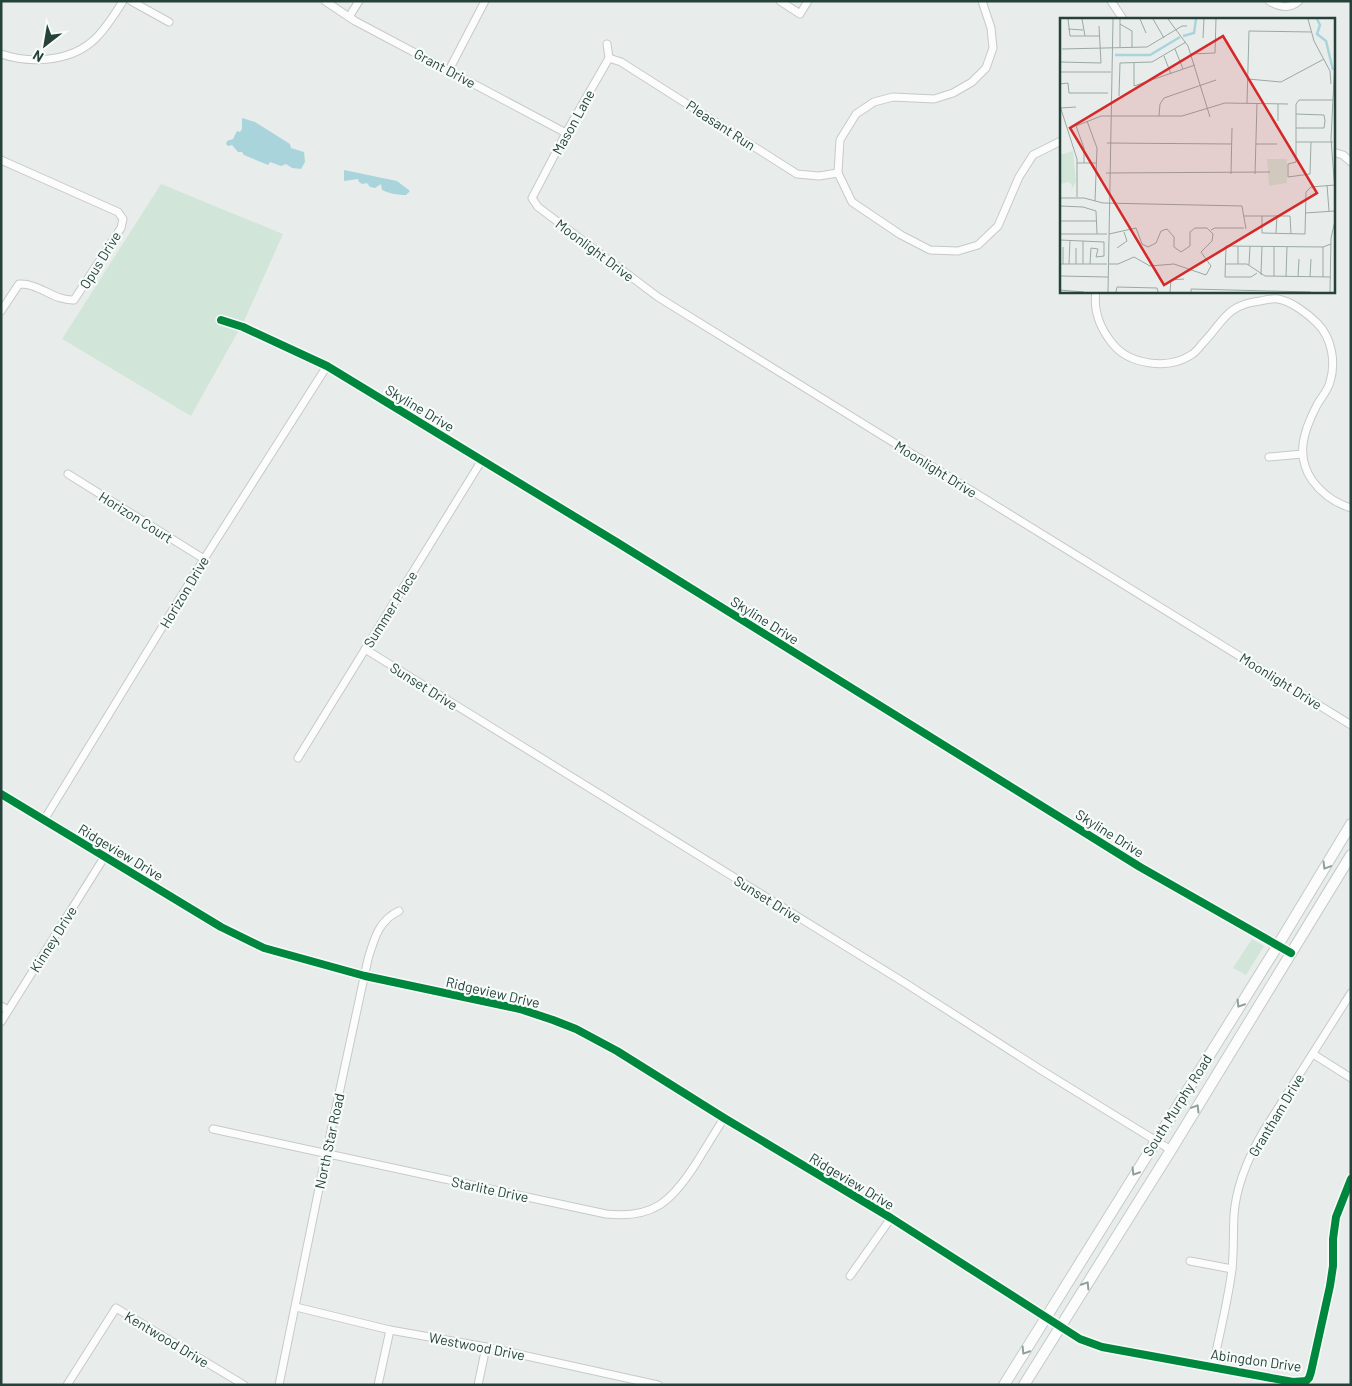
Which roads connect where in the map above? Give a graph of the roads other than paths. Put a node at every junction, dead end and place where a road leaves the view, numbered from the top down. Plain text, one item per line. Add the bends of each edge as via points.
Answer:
1 (123, 1) edge
2 (131, 1) edge
3 (325, 1) edge
4 (359, 1) edge
5 (485, 1) edge
6 (780, 1) edge
7 (808, 1) edge
8 (982, 1) edge
9 (1112, 1) edge
10 (1269, 1) edge
11 (1299, 1) edge
12 (349, 17) junction
13 (1123, 18) edge
14 (168, 22) dead end
15 (607, 44) dead end
16 (1, 54) edge
17 (609, 58) junction
18 (449, 70) junction
19 (566, 133) junction
20 (1060, 142) edge
21 (1334, 152) edge
22 (1, 160) edge
23 (1351, 162) edge
24 (838, 173) junction
25 (532, 198) joint
26 (1096, 292) edge
27 (1, 311) edge
28 (221, 320) dead end
29 (327, 366) junction
30 (1302, 454) junction
31 (1269, 457) dead end
32 (482, 460) junction
33 (68, 474) dead end
34 (1351, 508) edge
35 (204, 559) junction
36 (365, 649) junction
37 (1351, 725) edge
38 (298, 758) dead end
39 (1, 794) edge
40 (44, 820) junction
41 (1351, 824) edge
42 (1351, 855) edge
43 (105, 856) junction
44 (398, 911) dead end
45 (1278, 945) junction
46 (1291, 954) junction
47 (365, 976) junction
48 (1351, 993) edge
49 (1, 1006) edge
50 (8, 1010) junction
51 (1, 1022) edge
52 (1312, 1054) junction
53 (1351, 1078) edge
54 (724, 1118) junction
55 (213, 1129) dead end
56 (1155, 1140) junction
57 (1171, 1150) junction
58 (326, 1154) junction
59 (1351, 1179) edge
60 (891, 1218) junction
61 (1190, 1261) dead end
62 (1232, 1269) junction
63 (850, 1276) dead end
64 (296, 1307) junction
65 (1046, 1317) junction
66 (1060, 1326) junction
67 (390, 1330) junction
68 (486, 1348) junction
69 (1213, 1367) junction
70 (67, 1385) edge
71 (244, 1385) edge
72 (279, 1385) edge
73 (378, 1385) edge
74 (478, 1385) edge
75 (658, 1385) edge
76 (1004, 1385) edge
77 (1024, 1385) edge

1 - 16 street via 94,40 70,54 44,60 15,59
2 - 14 street
3 - 12 street, Grant Drive
4 - 12 street
5 - 18 street
6 - 7 street via 800,14
8 - 24 street via 991,28 993,48 986,68 972,82 953,93 934,99 893,97 874,102 856,114 840,140
9 - 13 street
10 - 11 street via 1284,7
12 - 18 street, Grant Drive
15 - 17 street
17 - 19 street, Mason Lane
17 - 24 street, Pleasant Run via 621,62 797,174 819,176
18 - 19 street, Grant Drive
19 - 25 street, Mason Lane
20 - 24 street via 1033,156 1019,177 998,226 978,244 958,251 930,250 901,235 852,202
21 - 23 street
22 - 27 street, Opus Drive via 118,212 124,219 74,300 65,301 27,284 19,284
25 - 37 street, Moonlight Drive via 542,210 665,302
26 - 30 street via 1094,304 1102,331 1116,349 1139,362 1167,364 1191,355 1224,316 1245,303 1278,299 1305,311 1328,340 1332,369 1330,383 1309,423
28 - 29 street, Skyline Drive via 244,327
29 - 32 street, Skyline Drive
29 - 35 street, Horizon Drive
30 - 31 street
30 - 34 street via 1315,484 1327,497
32 - 36 street, Summer Place
32 - 45 street, Skyline Drive via 1140,867
33 - 35 street, Horizon Court
35 - 40 street, Horizon Drive
36 - 38 street, Summer Place
36 - 56 street, Sunset Drive
39 - 40 street, Ridgeview Drive
40 - 43 street, Ridgeview Drive
41 -> 45 main road, South Murphy Road
42 - 46 main road, South Murphy Road
43 - 47 street, Ridgeview Drive via 251,943
43 - 50 street, Kinney Drive
44 - 47 street, North Star Road via 382,924 372,945
45 - 46 street, Skyline Drive
45 -> 56 main road, South Murphy Road
57 -> 46 main road, South Murphy Road
47 - 54 street, Ridgeview Drive via 520,1009 576,1029
47 - 58 street, North Star Road
48 - 52 street, Grantham Drive
49 - 50 street
50 - 51 street, Kinney Drive
52 - 53 street
52 - 62 street, Grantham Drive via 1263,1132 1243,1174 1234,1214
54 - 58 street, Starlite Drive via 674,1194 648,1210 622,1215
54 - 60 street, Ridgeview Drive
55 - 58 street, Starlite Drive
56 - 57 street, Sunset Drive
56 -> 65 main road, South Murphy Road
66 -> 57 main road, South Murphy Road
58 - 64 street, North Star Road
59 - 69 street, Abingdon Drive via 1336,1217 1330,1286 1309,1378 1293,1382
60 - 63 street
60 - 65 street, Ridgeview Drive
61 - 62 street
62 - 69 street, Grantham Drive
64 - 67 street, Westwood Drive
64 - 72 street, North Star Road
65 - 66 street, Ridgeview Drive
65 -> 76 main road, South Murphy Road
66 - 69 street, Abingdon Drive via 1102,1347
66 - 77 main road, South Murphy Road
67 - 68 street, Westwood Drive
67 - 73 street
68 - 74 street
68 - 75 street, Westwood Drive
70 - 71 street, Kentwood Drive via 116,1308

